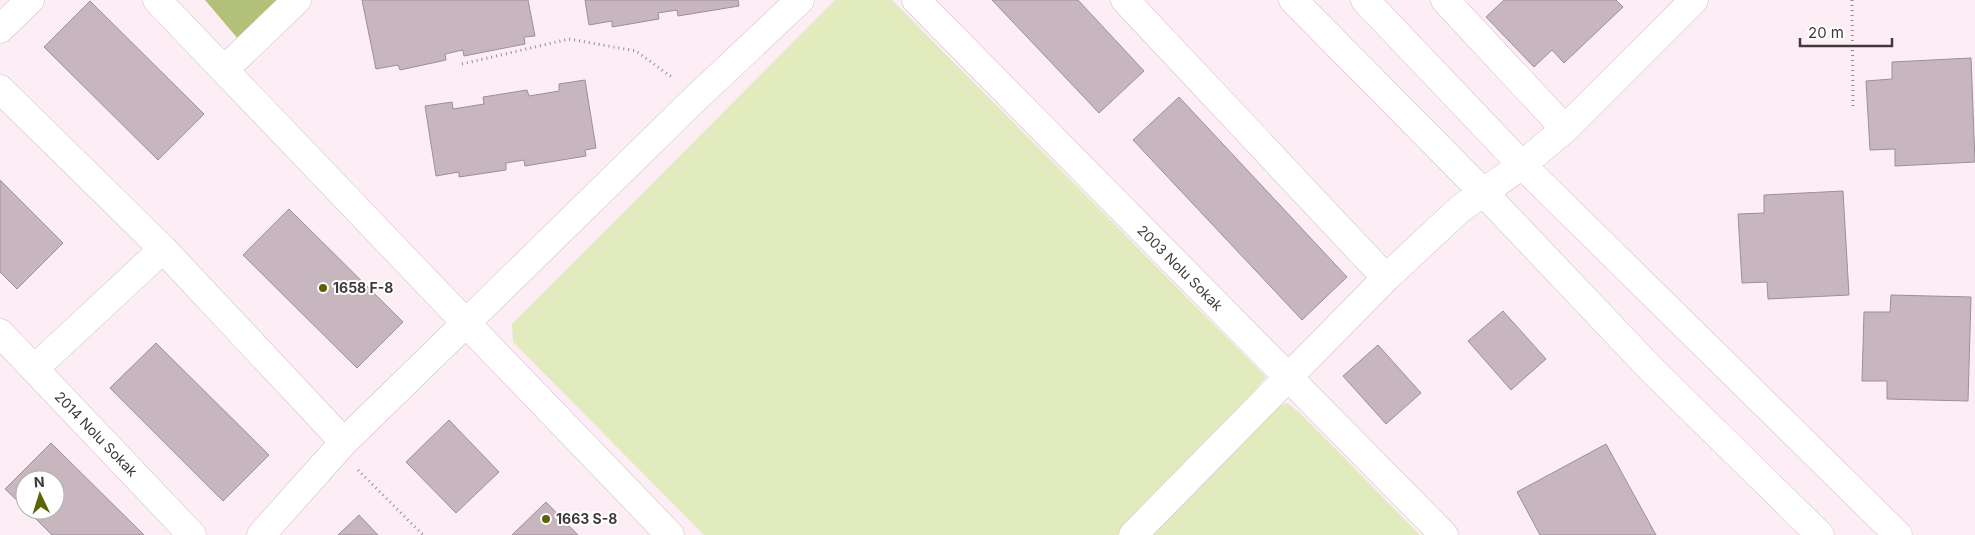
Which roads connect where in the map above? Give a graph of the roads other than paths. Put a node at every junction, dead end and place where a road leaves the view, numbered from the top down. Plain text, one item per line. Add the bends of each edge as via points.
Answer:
1 (30, 0) edge
2 (157, 0) edge
3 (296, 0) edge
4 (800, 0) edge
5 (916, 0) edge
6 (1125, 0) edge
7 (1293, 0) edge
8 (1365, 0) edge
9 (1445, 0) edge
10 (1694, 0) edge
11 (0, 29) edge
12 (224, 70) junction
13 (0, 89) edge
14 (1565, 129) junction
15 (1522, 165) junction
16 (1483, 192) junction
17 (163, 249) junction
18 (1386, 278) junction
19 (466, 323) junction
20 (0, 333) edge
21 (34, 369) junction
22 (1288, 378) junction
23 (341, 446) junction
24 (192, 535) edge
25 (261, 535) edge
26 (670, 535) edge
27 (1133, 535) edge
28 (1444, 535) edge
29 (1820, 535) edge
30 (1898, 535) edge

1 - 11 street
2 - 12 street
3 - 12 street
4 - 19 street
5 - 22 street, 2003 Nolu Sokak
6 - 18 street
7 - 16 street
8 - 15 street
9 - 14 street
10 - 14 street
12 - 19 street
13 - 17 street
14 - 15 street
15 - 16 street
15 - 30 street
16 - 18 street via 1460,209
16 - 29 street via 1653,371
17 - 21 street
17 - 23 street
18 - 22 street
19 - 23 street
19 - 26 street
20 - 21 street, 2014 Nolu Sokak
21 - 24 street, 2014 Nolu Sokak
22 - 27 street
22 - 28 street, 2003 Nolu Sokak
23 - 25 street

